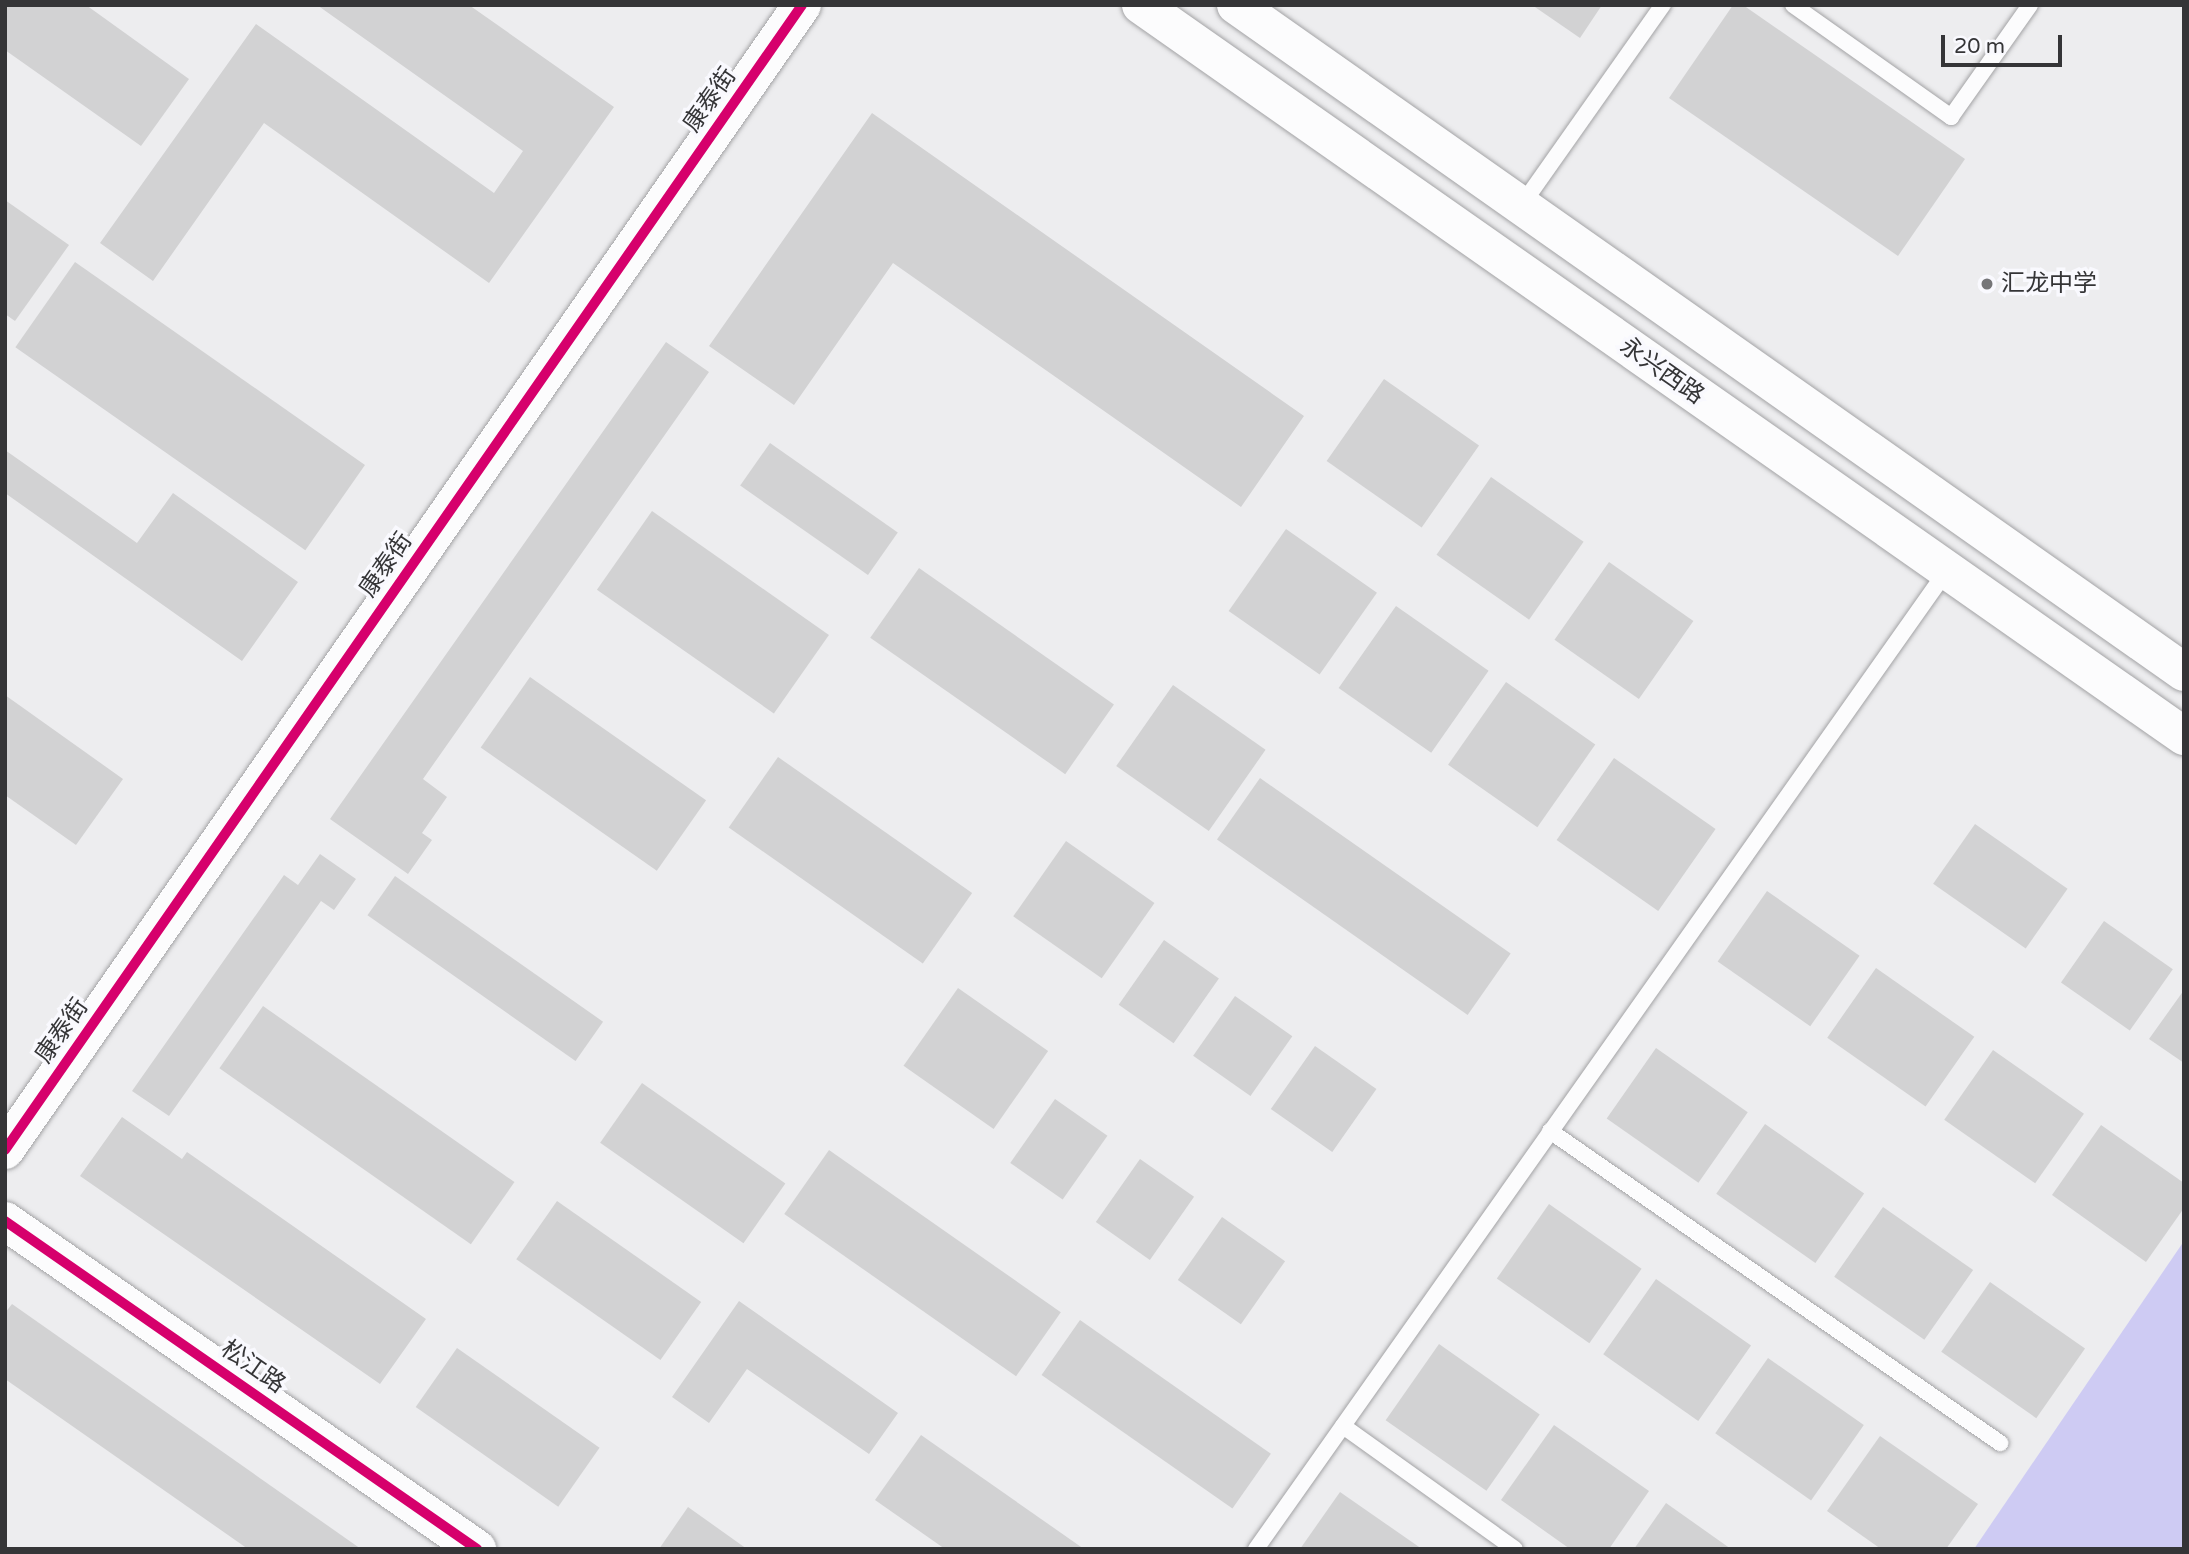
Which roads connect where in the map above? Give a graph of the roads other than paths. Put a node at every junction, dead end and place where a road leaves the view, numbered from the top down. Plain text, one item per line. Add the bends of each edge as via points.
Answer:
1 (802, 5) edge
2 (1141, 5) edge
3 (1237, 5) edge
4 (1663, 5) edge
5 (1793, 5) edge
6 (2029, 5) edge
7 (1521, 206) junction
8 (1947, 570) junction
9 (2184, 672) edge
10 (2184, 736) edge
11 (1550, 1131) junction
12 (5, 1150) edge
13 (5, 1221) edge
14 (1343, 1426) junction
15 (2000, 1443) dead end
16 (477, 1549) edge
17 (1256, 1549) edge
18 (1515, 1549) edge

1 - 12 main road, 康泰街
2 - 8 main road, 永兴西路
3 - 7 main road
4 - 7 lane
5 - 6 lane via 1951,117
7 - 9 main road
8 - 10 main road, 永兴西路
8 - 11 lane
11 - 14 lane
11 - 15 lane
13 - 16 main road, 松江路
14 - 17 lane
14 - 18 lane

